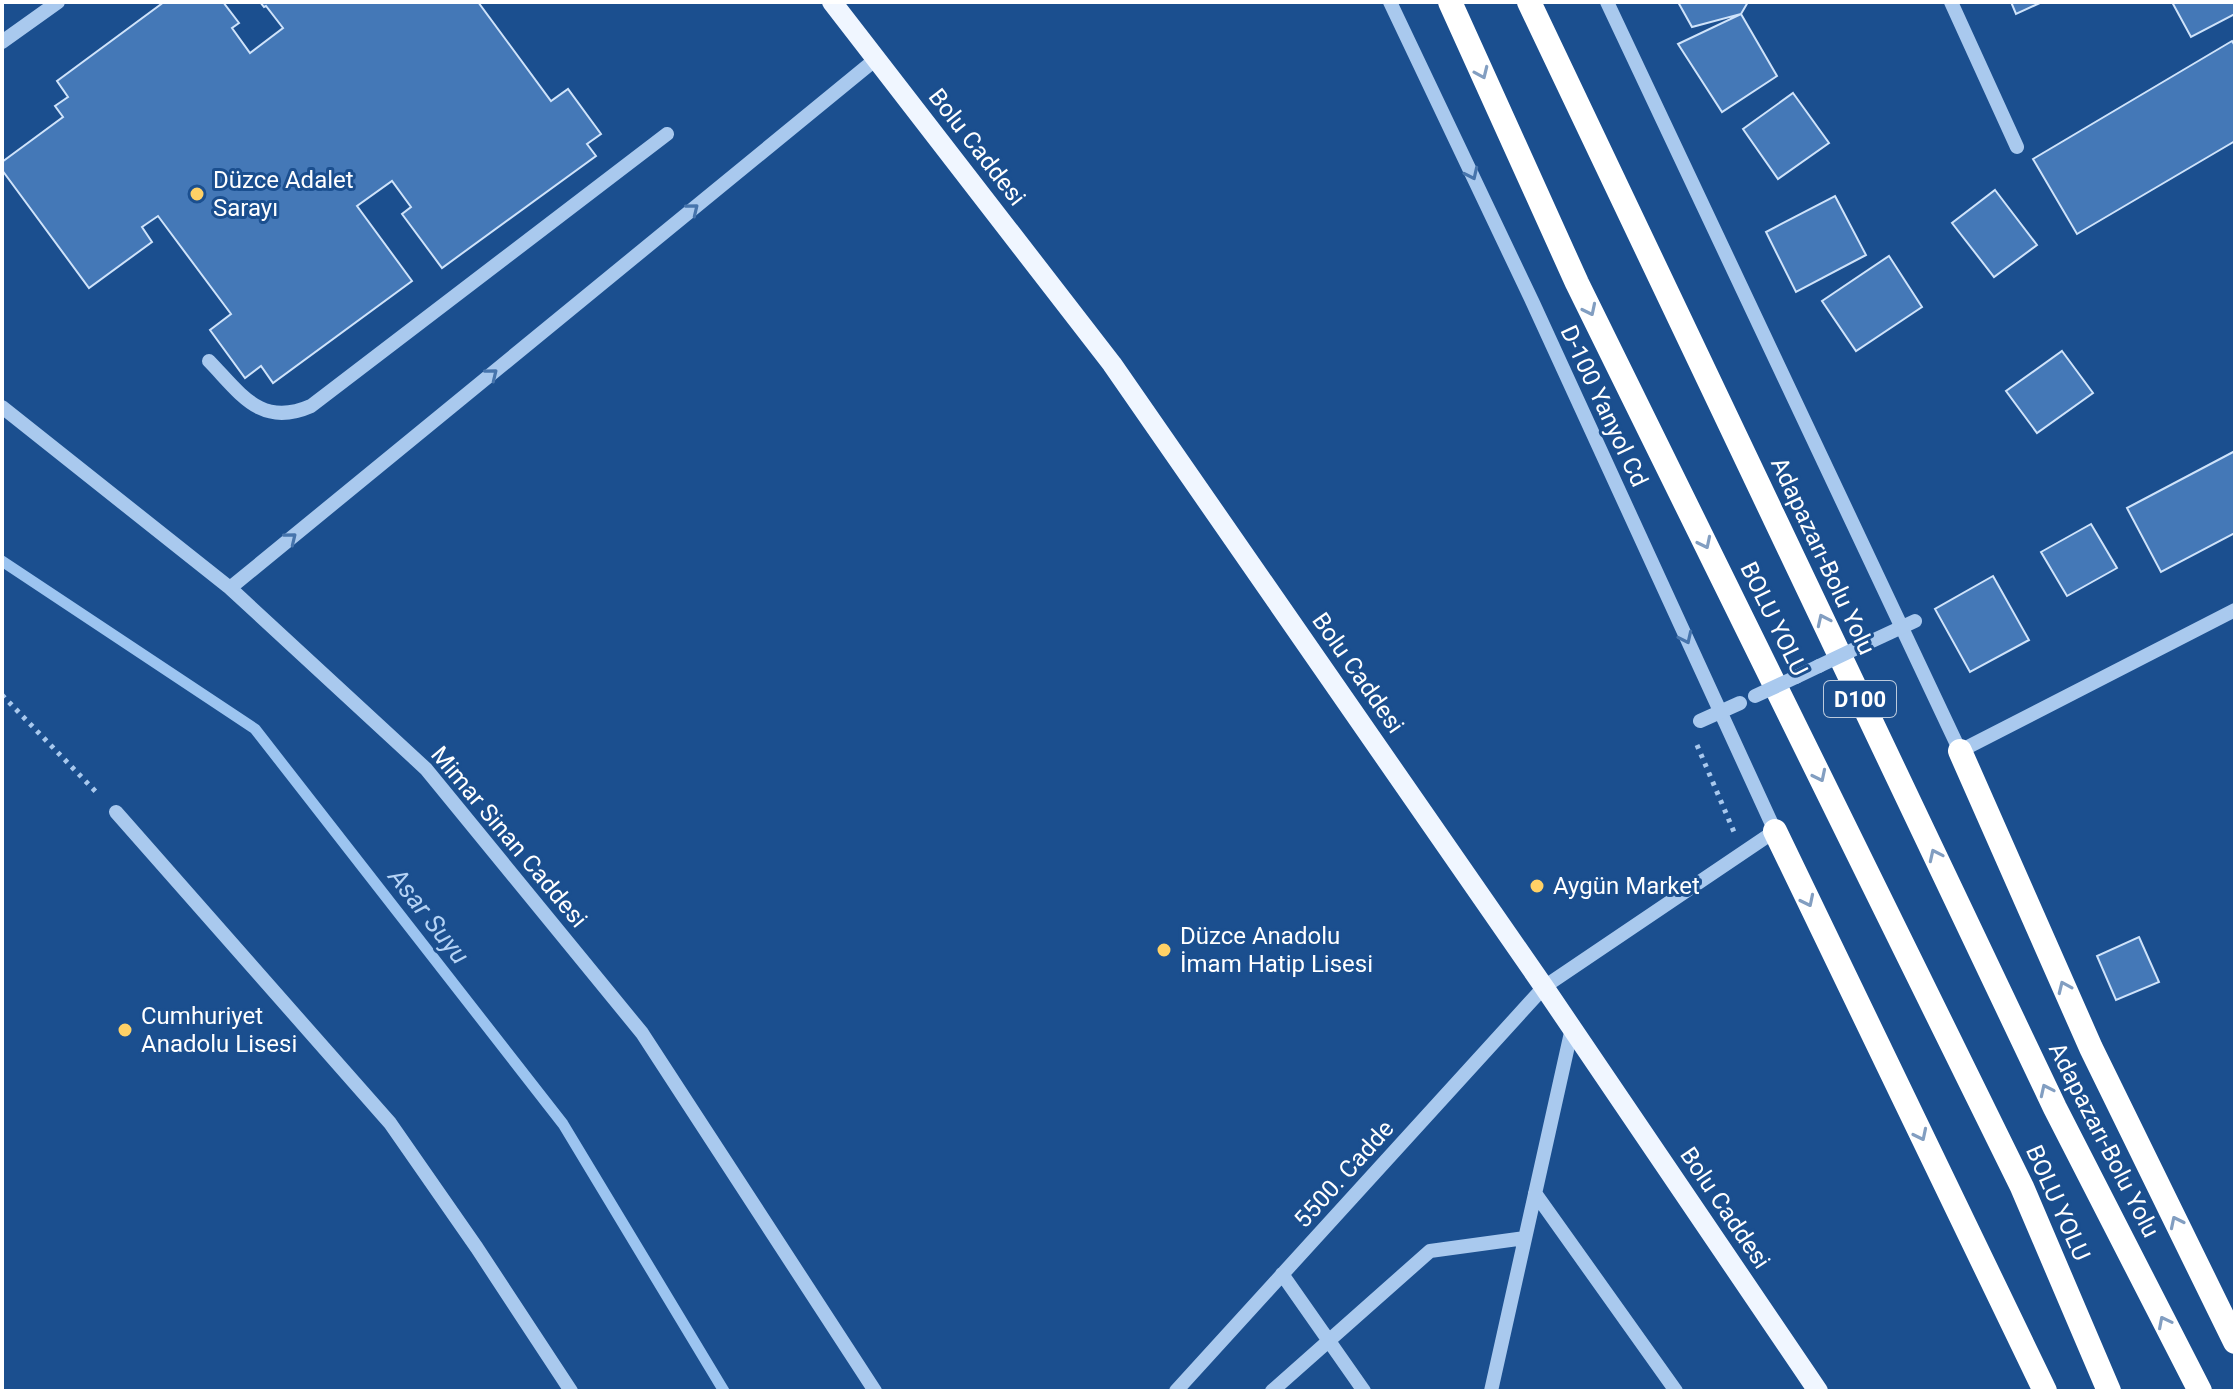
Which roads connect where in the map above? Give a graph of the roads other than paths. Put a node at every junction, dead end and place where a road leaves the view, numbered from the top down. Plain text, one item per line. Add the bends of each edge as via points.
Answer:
1 (58, 2) edge
2 (832, 2) edge
3 (1390, 2) edge
4 (1450, 2) edge
5 (1529, 2) edge
6 (1607, 2) edge
7 (1951, 2) edge
8 (2, 42) edge
9 (876, 59) junction
10 (667, 134) dead end
11 (2017, 147) dead end
12 (209, 361) dead end
13 (2, 407) edge
14 (230, 588) junction
15 (2235, 610) edge
16 (1915, 621) dead end
17 (1700, 721) road end
18 (1960, 751) junction
19 (116, 812) road end
20 (1775, 831) junction
21 (1544, 987) junction
22 (1572, 1028) junction
23 (1535, 1193) junction
24 (1525, 1238) junction
25 (1282, 1274) junction
26 (1329, 1341) junction
27 (2235, 1342) edge
28 (571, 1391) edge
29 (875, 1391) edge
30 (1176, 1391) edge
31 (1272, 1391) edge
32 (1364, 1391) edge
33 (1491, 1391) edge
34 (1676, 1391) edge
35 (1818, 1391) edge
36 (2045, 1391) edge
37 (2109, 1391) edge
38 (2200, 1391) edge

1 - 8 street
2 - 9 main road, Bolu Caddesi
3 -> 20 street, D-100 Yanyol Cd
4 -> 37 highway, BOLU YOLU / D100 via 1577,283 2022,1187
38 -> 5 highway, Adapazarı-Bolu Yolu / D100 via 2055,1108
6 - 18 street
7 - 11 street
14 -> 9 street
9 - 21 main road, Bolu Caddesi via 1112,364
10 - 12 street via 311,406 298,412 267,412 252,405
13 - 14 street, Mimar Sinan Caddesi
14 - 29 street, Mimar Sinan Caddesi via 426,769 642,1033
15 - 18 street
16 - 17 street, bridge
27 -> 18 highway via 2091,1048
19 - 28 street via 390,1123
20 - 21 street, 5500. Cadde
20 -> 36 highway
21 - 22 main road, Bolu Caddesi
21 - 25 street, 5500. Cadde
22 - 23 street
22 - 35 main road, Bolu Caddesi
23 - 24 street
23 - 34 street
24 - 26 street via 1430,1251
24 - 33 street
25 - 26 street
25 - 30 street, 5500. Cadde
26 - 31 street
26 - 32 street

